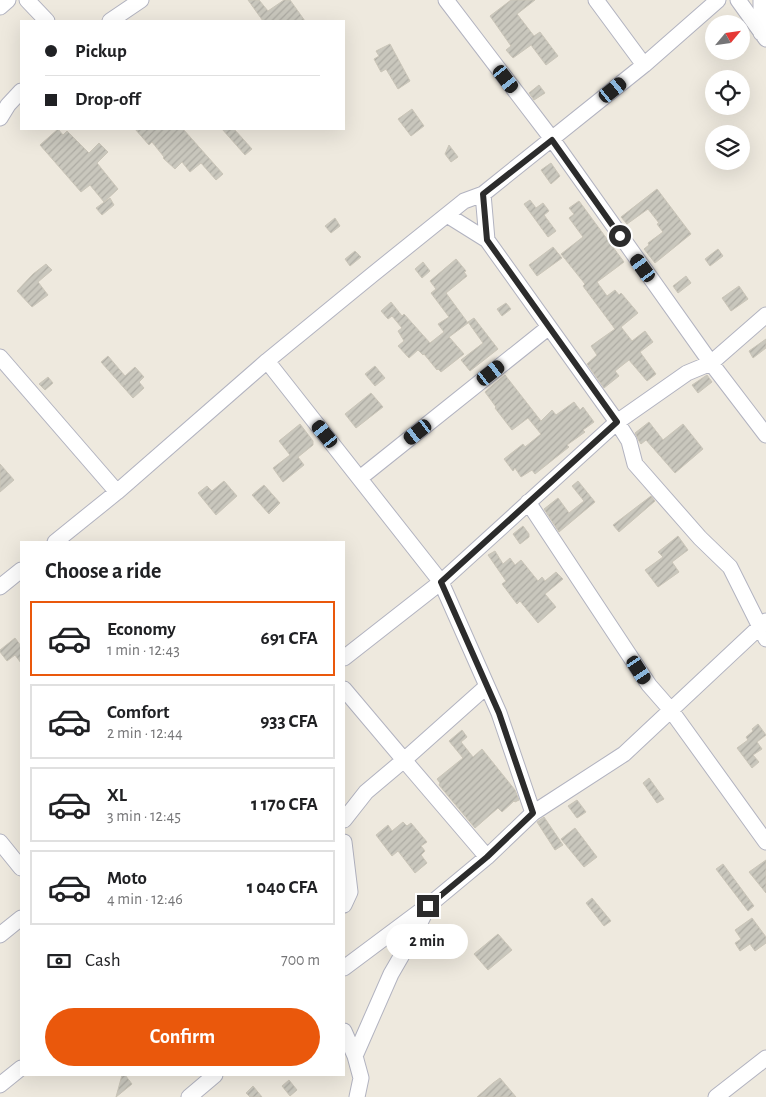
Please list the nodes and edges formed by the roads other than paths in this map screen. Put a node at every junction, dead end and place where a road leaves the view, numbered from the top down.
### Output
1 (8, 0) edge
2 (27, 0) edge
3 (141, 0) edge
4 (446, 0) edge
5 (596, 0) edge
6 (718, 0) edge
7 (738, 0) edge
8 (760, 0) edge
9 (0, 7) edge
10 (46, 20) edge
11 (111, 20) edge
12 (764, 36) edge
13 (644, 65) junction
14 (20, 92) edge
15 (4, 105) edge
16 (0, 118) edge
17 (552, 140) junction
18 (483, 194) junction
19 (447, 215) junction
20 (487, 240) junction
21 (766, 315) edge
22 (549, 327) junction
23 (0, 357) edge
24 (266, 361) junction
25 (711, 364) junction
26 (617, 422) junction
27 (766, 435) edge
28 (360, 478) junction
29 (117, 492) junction
30 (528, 502) junction
31 (56, 541) edge
32 (441, 582) junction
33 (764, 628) edge
34 (345, 657) edge
35 (487, 686) junction
36 (345, 690) edge
37 (670, 709) junction
38 (404, 760) junction
39 (533, 813) junction
40 (345, 819) edge
41 (0, 842) edge
42 (766, 842) edge
43 (345, 850) edge
44 (487, 857) junction
45 (20, 867) edge
46 (345, 903) edge
47 (428, 906) junction
48 (20, 919) edge
49 (0, 935) edge
50 (345, 967) edge
51 (345, 1033) edge
52 (355, 1056) junction
53 (766, 1058) edge
54 (20, 1069) edge
55 (214, 1076) edge
56 (0, 1085) edge
57 (189, 1097) edge
58 (357, 1097) edge
59 (716, 1097) edge

1 - 9 street
2 - 10 street
3 - 11 street
4 - 17 street
5 - 13 street
6 - 13 street
7 - 12 street
8 - 12 street
13 - 17 street
14 - 15 street
15 - 16 street
17 - 18 street
17 - 25 street
18 - 19 street
18 - 20 street
19 - 20 street
19 - 24 street
20 - 22 street
21 - 25 street
22 - 26 street
22 - 28 street
23 - 29 street
24 - 28 street
24 - 29 street
25 - 26 street
25 - 27 street
26 - 30 street
26 - 33 street
28 - 32 street
29 - 31 street
30 - 32 street
30 - 37 street
32 - 34 street
32 - 35 street
33 - 37 street
35 - 38 street
35 - 39 street
36 - 38 street
37 - 39 street
37 - 42 street
38 - 40 street
38 - 44 street
39 - 44 street
41 - 45 street
43 - 46 street
44 - 47 street
47 - 50 street
47 - 52 street
48 - 49 street
51 - 52 street
52 - 58 street
53 - 59 street
54 - 56 street
55 - 57 street

